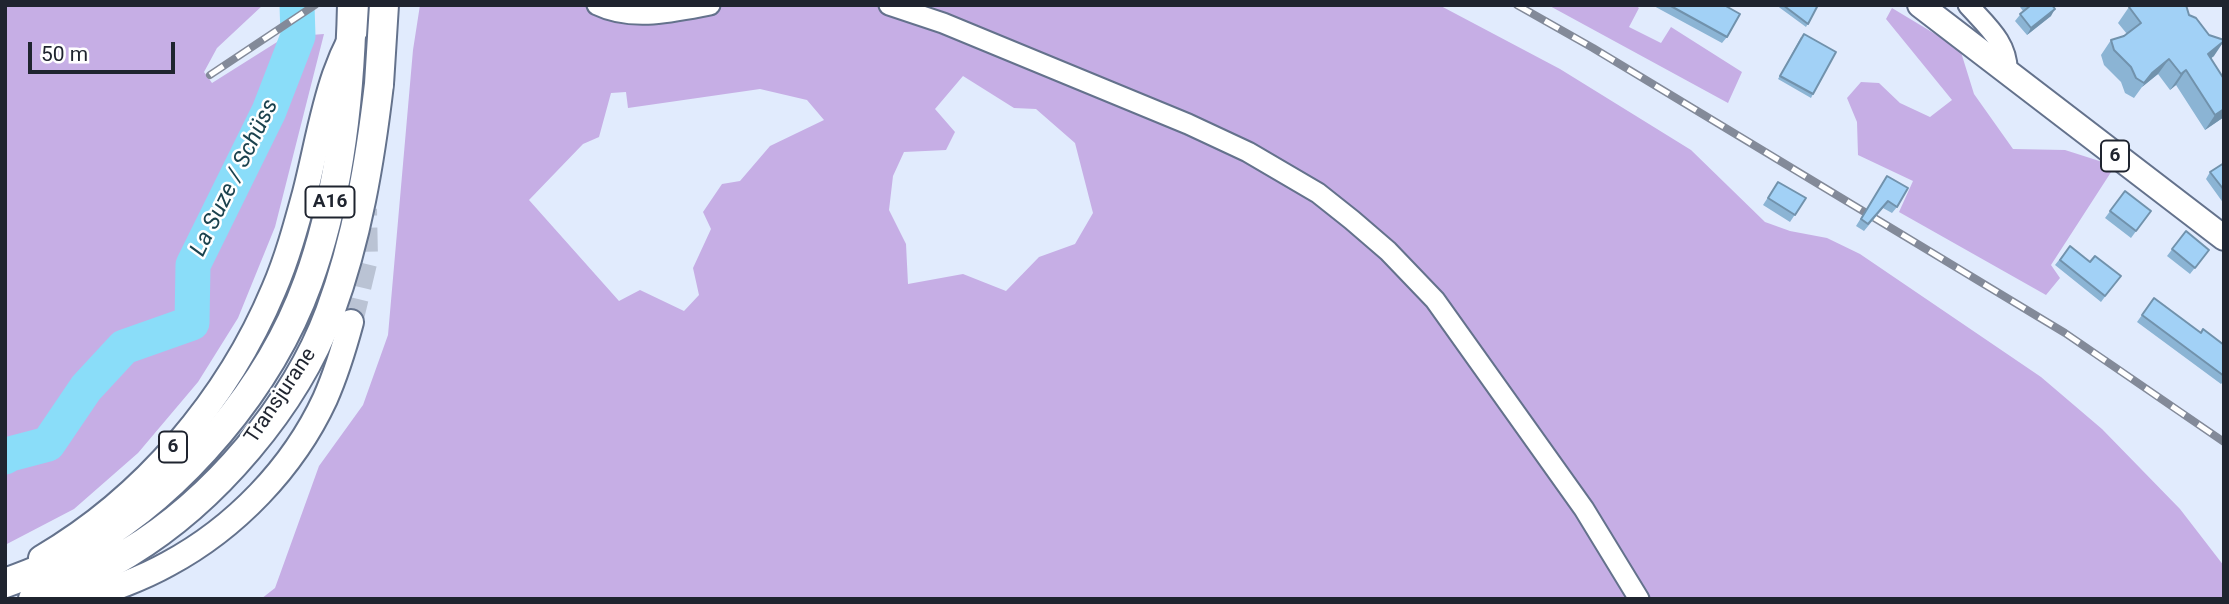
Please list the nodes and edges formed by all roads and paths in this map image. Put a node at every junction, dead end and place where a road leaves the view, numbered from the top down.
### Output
1 (352, 5) edge
2 (372, 5) edge
3 (384, 5) edge
4 (597, 5) edge
5 (710, 5) edge
6 (890, 5) edge
7 (1920, 5) edge
8 (1968, 5) edge
9 (2007, 73) junction
10 (2224, 238) edge
11 (351, 322) tunnel mouth
12 (5, 581) edge
13 (87, 586) edge
14 (33, 599) edge
15 (1639, 599) edge

1 - 12 highway, Transjurane / A16
2 - 12 main road, 6
3 - 13 highway, Transjurane / A16, bridge
4 - 5 street
6 - 15 street
7 - 9 main road, 6
8 - 9 street
9 - 10 main road, 6
11 - 13 main road
13 - 14 highway, Transjurane / A16

